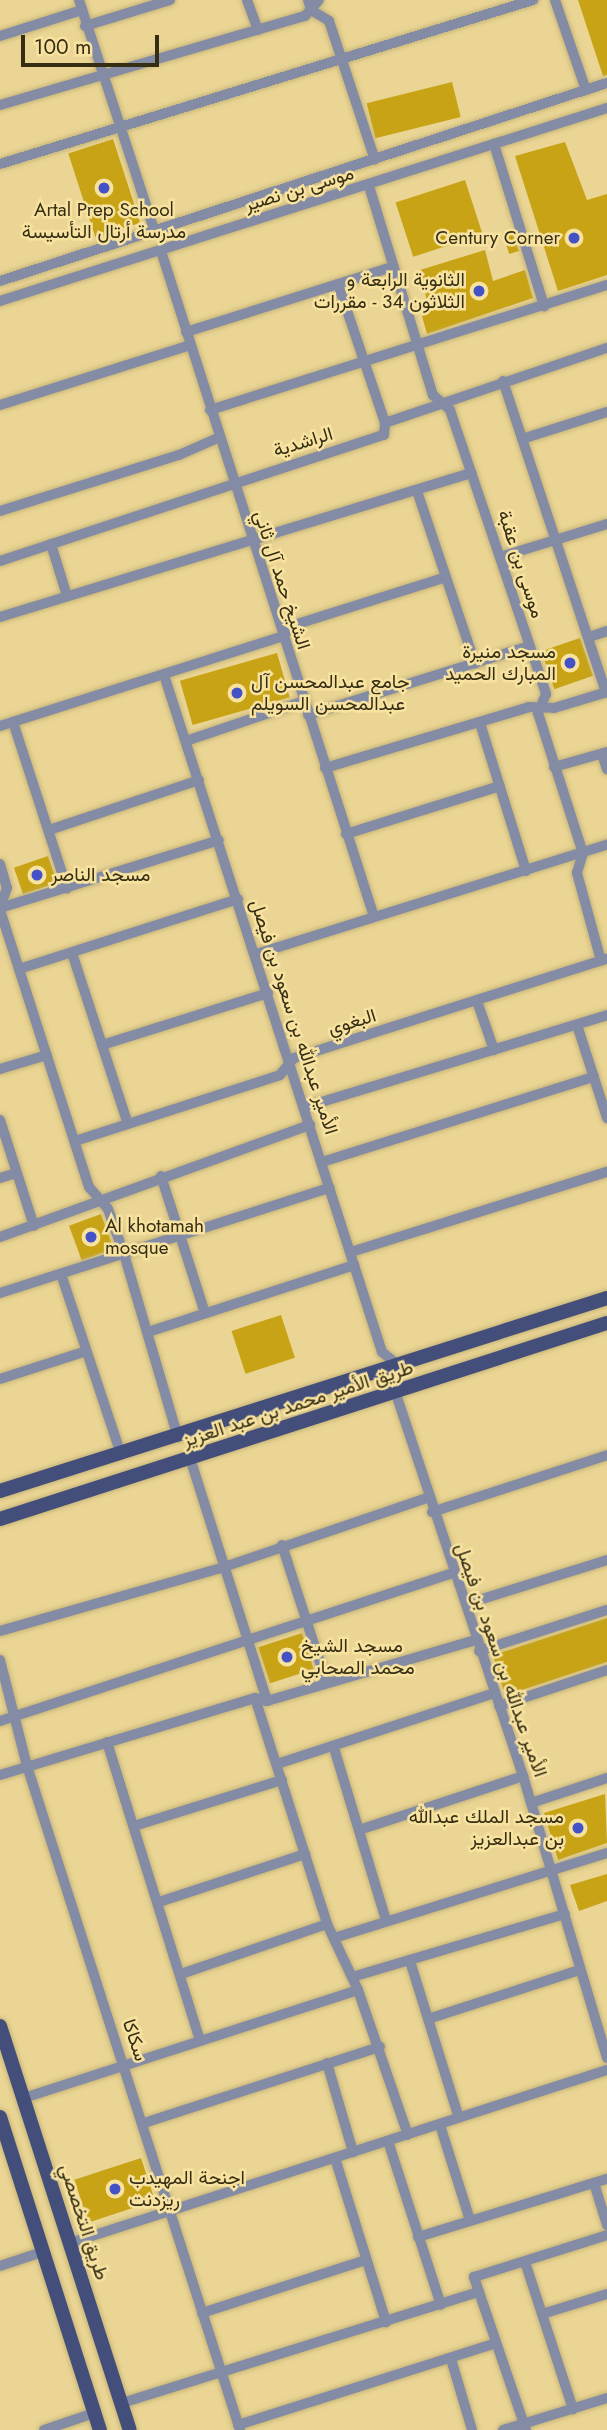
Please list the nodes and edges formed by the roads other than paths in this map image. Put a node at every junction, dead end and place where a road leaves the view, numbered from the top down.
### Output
1 (170, 0) edge
2 (247, 0) edge
3 (318, 0) edge
4 (533, 0) edge
5 (555, 0) edge
6 (81, 5) edge
7 (310, 5) edge
8 (85, 26) junction
9 (258, 30) junction
10 (0, 36) edge
11 (340, 59) junction
12 (105, 78) junction
13 (607, 83) edge
14 (586, 90) junction
15 (0, 105) edge
16 (607, 108) edge
17 (118, 127) junction
18 (494, 144) junction
19 (375, 160) junction
20 (0, 163) edge
21 (369, 186) junction
22 (224, 209) junction
23 (229, 228) junction
24 (154, 230) junction
25 (162, 251) junction
26 (68, 259) junction
27 (392, 267) junction
28 (75, 278) junction
29 (0, 281) edge
30 (338, 284) junction
31 (607, 285) edge
32 (0, 302) edge
33 (544, 306) junction
34 (186, 332) junction
35 (190, 345) junction
36 (416, 346) junction
37 (607, 348) edge
38 (365, 363) junction
39 (503, 381) junction
40 (441, 402) junction
41 (0, 405) edge
42 (210, 410) junction
43 (607, 412) edge
44 (385, 424) junction
45 (218, 438) junction
46 (522, 439) junction
47 (471, 473) junction
48 (233, 485) junction
49 (417, 491) junction
50 (0, 511) edge
51 (607, 524) edge
52 (251, 541) junction
53 (554, 541) junction
54 (51, 544) junction
55 (500, 557) junction
56 (0, 561) edge
57 (446, 577) junction
58 (67, 596) junction
59 (0, 617) edge
60 (607, 631) edge
61 (281, 636) junction
62 (589, 637) junction
63 (529, 646) junction
64 (475, 663) junction
65 (164, 675) junction
66 (607, 692) edge
67 (304, 701) junction
68 (541, 708) junction
69 (308, 715) junction
70 (13, 722) junction
71 (480, 723) junction
72 (0, 726) edge
73 (186, 741) junction
74 (605, 753) edge
75 (554, 767) junction
76 (326, 768) junction
77 (607, 769) edge
78 (199, 780) junction
79 (500, 786) junction
80 (49, 830) junction
81 (346, 834) junction
82 (219, 840) junction
83 (607, 845) edge
84 (583, 853) junction
85 (0, 864) edge
86 (526, 871) junction
87 (67, 888) junction
88 (238, 899) junction
89 (0, 908) edge
90 (374, 917) junction
91 (72, 953) junction
92 (256, 954) junction
93 (604, 960) edge
94 (19, 969) junction
95 (268, 993) junction
96 (477, 1001) junction
97 (607, 1015) edge
98 (577, 1025) junction
99 (102, 1045) junction
100 (494, 1050) junction
101 (47, 1055) junction
102 (290, 1063) junction
103 (0, 1069) edge
104 (594, 1077) junction
105 (305, 1107) junction
106 (607, 1118) edge
107 (0, 1120) edge
108 (128, 1124) junction
109 (310, 1125) junction
110 (75, 1141) junction
111 (321, 1161) junction
112 (607, 1172) edge
113 (16, 1173) junction
114 (161, 1176) junction
115 (0, 1178) edge
116 (330, 1188) junction
117 (100, 1199) junction
118 (34, 1226) junction
119 (180, 1236) junction
120 (0, 1237) edge
121 (351, 1252) junction
122 (124, 1254) junction
123 (354, 1265) junction
124 (61, 1274) junction
125 (0, 1293) edge
126 (607, 1298) edge
127 (205, 1313) junction
128 (607, 1323) edge
129 (148, 1332) junction
130 (86, 1351) junction
131 (397, 1364) junction
132 (0, 1379) edge
133 (396, 1394) junction
134 (178, 1437) junction
135 (121, 1454) junction
136 (607, 1455) edge
137 (190, 1458) junction
138 (0, 1490) edge
139 (427, 1499) junction
140 (432, 1512) junction
141 (0, 1519) edge
142 (282, 1545) junction
143 (607, 1560) edge
144 (224, 1567) junction
145 (451, 1574) junction
146 (466, 1604) junction
147 (607, 1610) edge
148 (308, 1621) junction
149 (0, 1631) edge
150 (248, 1644) junction
151 (477, 1645) junction
152 (0, 1660) edge
153 (607, 1670) edge
154 (326, 1681) junction
155 (494, 1693) junction
156 (254, 1698) junction
157 (267, 1701) junction
158 (499, 1706) junction
159 (16, 1717) junction
160 (0, 1721) edge
161 (107, 1742) junction
162 (334, 1748) junction
163 (277, 1764) junction
164 (27, 1766) junction
165 (0, 1775) edge
166 (523, 1776) junction
167 (607, 1778) edge
168 (282, 1780) junction
169 (531, 1803) junction
170 (134, 1826) junction
171 (359, 1830) junction
172 (607, 1853) edge
173 (305, 1854) junction
174 (553, 1872) junction
175 (159, 1902) junction
176 (565, 1914) junction
177 (386, 1920) junction
178 (327, 1924) junction
179 (334, 1938) junction
180 (410, 1961) junction
181 (580, 1970) junction
182 (181, 1974) junction
183 (352, 1977) junction
184 (360, 1994) junction
185 (428, 2018) junction
186 (0, 2026) edge
187 (200, 2040) junction
188 (380, 2047) junction
189 (607, 2058) edge
190 (327, 2063) junction
191 (125, 2065) junction
192 (607, 2070) edge
193 (24, 2098) junction
194 (0, 2116) edge
195 (459, 2118) junction
196 (144, 2123) junction
197 (440, 2125) junction
198 (408, 2135) junction
199 (388, 2141) junction
200 (353, 2152) junction
201 (335, 2158) junction
202 (607, 2179) edge
203 (594, 2183) junction
204 (169, 2212) junction
205 (470, 2220) junction
206 (607, 2225) edge
207 (607, 2235) edge
208 (418, 2237) junction
209 (70, 2242) junction
210 (43, 2252) junction
211 (366, 2260) junction
212 (525, 2262) junction
213 (0, 2266) edge
214 (479, 2292) junction
215 (607, 2294) edge
216 (440, 2305) junction
217 (202, 2313) junction
218 (542, 2314) junction
219 (386, 2322) junction
220 (496, 2343) junction
221 (451, 2359) junction
222 (221, 2375) junction
223 (607, 2398) edge
224 (122, 2403) junction
225 (573, 2409) junction
226 (94, 2413) junction
227 (524, 2427) edge
228 (239, 2428) edge
229 (44, 2430) edge
230 (100, 2430) edge
231 (130, 2430) edge
232 (472, 2430) edge
233 (503, 2430) edge

1 - 8 street
2 - 9 street
3 - 7 street
4 - 11 street
5 - 14 street
6 - 8 street
6 - 10 street
7 - 9 street
7 - 11 street
8 - 12 street
9 - 12 street
11 - 17 street
11 - 19 street
12 - 15 street
12 - 17 street
13 - 14 street
14 - 19 street
16 - 18 street, موسى بن نصير
17 - 20 street
17 - 24 street
18 - 21 street, موسى بن نصير
18 - 33 street
19 - 22 street
21 - 23 street, موسى بن نصير
21 - 27 street, موسى بن عقبة
22 - 23 street
22 - 24 street
23 - 25 street, موسى بن نصير
24 - 26 street
25 - 28 street, موسى بن نصير
25 - 34 street, الشيخ حمد آل ثاني
26 - 28 street
26 - 29 street
27 - 30 street
27 - 36 street, موسى بن عقبة
28 - 32 street, موسى بن نصير
30 - 34 street
30 - 38 street
31 - 33 street
33 - 36 street
34 - 35 street, الشيخ حمد آل ثاني
35 - 41 street
35 - 42 street, الشيخ حمد آل ثاني
36 - 38 street
36 - 40 street, موسى بن عقبة
37 - 39 street, الراشدية
38 - 42 street
38 - 44 street
39 - 40 street, الراشدية
39 - 46 street
40 - 44 street, الراشدية
40 - 47 street, موسى بن عقبة
42 - 45 street, الشيخ حمد آل ثاني
43 - 46 street
44 - 48 street, الراشدية
45 - 48 street, الشيخ حمد آل ثاني
45 - 50 street
46 - 53 street
47 - 49 street
47 - 55 street, موسى بن عقبة
48 - 52 street, الشيخ حمد آل ثاني
48 - 54 street, الراشدية
49 - 52 street
49 - 57 street
51 - 53 street
52 - 58 street
52 - 61 street, الشيخ حمد آل ثاني
53 - 55 street
53 - 62 street
54 - 56 street, الراشدية
54 - 58 street
55 - 63 street, موسى بن عقبة
57 - 61 street
57 - 64 street
58 - 59 street
60 - 62 street
61 - 65 street
61 - 67 street, الشيخ حمد آل ثاني
62 - 66 street
63 - 64 street
63 - 68 street, موسى بن عقبة
64 - 69 street
65 - 70 street
65 - 73 street, الأمير عبدالله بن سعود بن فيصل
66 - 68 street
67 - 69 street, الشيخ حمد آل ثاني
67 - 73 street
68 - 71 street
68 - 75 street, موسى بن عقبة
69 - 76 street, الشيخ حمد آل ثاني
70 - 72 street
70 - 80 street
71 - 76 street
71 - 79 street
73 - 78 street, الأمير عبدالله بن سعود بن فيصل
74 - 75 street
74 - 77 street
75 - 84 street, موسى بن عقبة
76 - 81 street, الشيخ حمد آل ثاني
78 - 80 street
78 - 82 street, الأمير عبدالله بن سعود بن فيصل
79 - 81 street
79 - 86 street
80 - 87 street
81 - 90 street, الشيخ حمد آل ثاني
82 - 87 street
82 - 88 street, الأمير عبدالله بن سعود بن فيصل
83 - 84 street
84 - 86 street
84 - 93 street, موسى بن عقبة
85 - 89 street
86 - 90 street
87 - 89 street
88 - 91 street
88 - 92 street, الأمير عبدالله بن سعود بن فيصل
89 - 94 street
90 - 92 street
91 - 94 street
91 - 99 street
92 - 95 street, الأمير عبدالله بن سعود بن فيصل
93 - 96 street, البغوي
94 - 101 street
95 - 99 street
95 - 102 street, الأمير عبدالله بن سعود بن فيصل
96 - 100 street
96 - 102 street, البغوي
97 - 98 street
98 - 100 street
98 - 104 street
99 - 108 street
100 - 105 street
101 - 103 street
101 - 110 street
102 - 105 street, الأمير عبدالله بن سعود بن فيصل
102 - 108 street, البغوي
104 - 106 street
104 - 111 street
105 - 109 street, الأمير عبدالله بن سعود بن فيصل
107 - 113 street
108 - 110 street, البغوي
109 - 111 street, الأمير عبدالله بن سعود بن فيصل
109 - 114 street
110 - 117 street
111 - 116 street, الأمير عبدالله بن سعود بن فيصل
112 - 121 street
113 - 115 street
113 - 118 street
114 - 117 street
114 - 119 street
116 - 119 street
116 - 121 street, الأمير عبدالله بن سعود بن فيصل
117 - 118 street
117 - 122 street
118 - 120 street
119 - 122 street
119 - 127 street
121 - 123 street, الأمير عبدالله بن سعود بن فيصل
122 - 124 street
122 - 129 street
123 - 127 street
123 - 131 street, الأمير عبدالله بن سعود بن فيصل
124 - 125 street
124 - 130 street
126 - 131 main road, طريق الأمير محمد بن عبد العزيز
127 - 129 street
128 - 133 main road, طريق الأمير محمد بن عبد العزيز
129 - 134 street
130 - 132 street
130 - 135 street
131 - 134 main road, طريق الأمير محمد بن عبد العزيز
133 - 137 main road, طريق الأمير محمد بن عبد العزيز
133 - 139 street, الأمير عبدالله بن سعود بن فيصل
134 - 135 main road, طريق الأمير محمد بن عبد العزيز
135 - 138 main road, طريق الأمير محمد بن عبد العزيز
136 - 140 street
137 - 141 main road, طريق الأمير محمد بن عبد العزيز
137 - 144 street
139 - 140 street, الأمير عبدالله بن سعود بن فيصل
139 - 142 street
140 - 145 street, الأمير عبدالله بن سعود بن فيصل
142 - 144 street
142 - 148 street
143 - 146 street
144 - 149 street
144 - 150 street
145 - 146 street, الأمير عبدالله بن سعود بن فيصل
145 - 148 street
146 - 151 street, الأمير عبدالله بن سعود بن فيصل
147 - 151 street
148 - 150 street
148 - 154 street
150 - 157 street
150 - 159 street
151 - 154 street
151 - 155 street, الأمير عبدالله بن سعود بن فيصل
152 - 159 street, سكاكا
153 - 158 street
154 - 157 street
155 - 158 street, الأمير عبدالله بن سعود بن فيصل
155 - 162 street
156 - 157 street
156 - 161 street
156 - 163 street
158 - 166 street, الأمير عبدالله بن سعود بن فيصل
159 - 160 street
159 - 164 street, سكاكا
161 - 164 street
161 - 170 street
162 - 163 street
162 - 171 street
163 - 168 street
164 - 165 street
164 - 191 street, سكاكا
166 - 169 street, الأمير عبدالله بن سعود بن فيصل
166 - 171 street
167 - 169 street
168 - 170 street
168 - 173 street
169 - 174 street, الأمير عبدالله بن سعود بن فيصل
170 - 175 street
171 - 177 street
172 - 174 street
173 - 175 street
173 - 178 street
174 - 176 street, الأمير عبدالله بن سعود بن فيصل
174 - 177 street
175 - 182 street
176 - 180 street
176 - 181 street, الأمير عبدالله بن سعود بن فيصل
177 - 179 street
178 - 179 street
178 - 182 street
179 - 183 street
180 - 183 street
180 - 185 street
181 - 185 street
181 - 189 street, الأمير عبدالله بن سعود بن فيصل
182 - 187 street
183 - 184 street
184 - 187 street
184 - 188 street
185 - 195 street
186 - 193 main road, طريق التخصصي
187 - 191 street
188 - 190 street
188 - 198 street
190 - 196 street
190 - 200 street
191 - 193 street
191 - 196 street, سكاكا
192 - 195 street
193 - 209 main road, طريق التخصصي
194 - 210 main road
195 - 197 street
196 - 204 street, سكاكا
197 - 198 street
197 - 205 street
198 - 199 street
199 - 200 street
199 - 208 street
200 - 201 street
201 - 204 street
201 - 211 street
202 - 203 street
203 - 205 street
203 - 206 street
204 - 209 street
204 - 217 street, سكاكا
205 - 208 street
207 - 212 street
208 - 216 street
209 - 224 main road, طريق التخصصي
210 - 213 street
210 - 226 main road
211 - 217 street
211 - 219 street
212 - 214 street
212 - 218 street
214 - 216 street
214 - 220 street
215 - 218 street
216 - 219 street
217 - 222 street, سكاكا
218 - 225 street
219 - 222 street
220 - 221 street
220 - 227 street
221 - 228 street
221 - 232 street
222 - 224 street
222 - 228 street, سكاكا
223 - 225 street
224 - 231 main road, طريق التخصصي
225 - 227 street
226 - 229 street
226 - 230 main road
227 - 233 street

